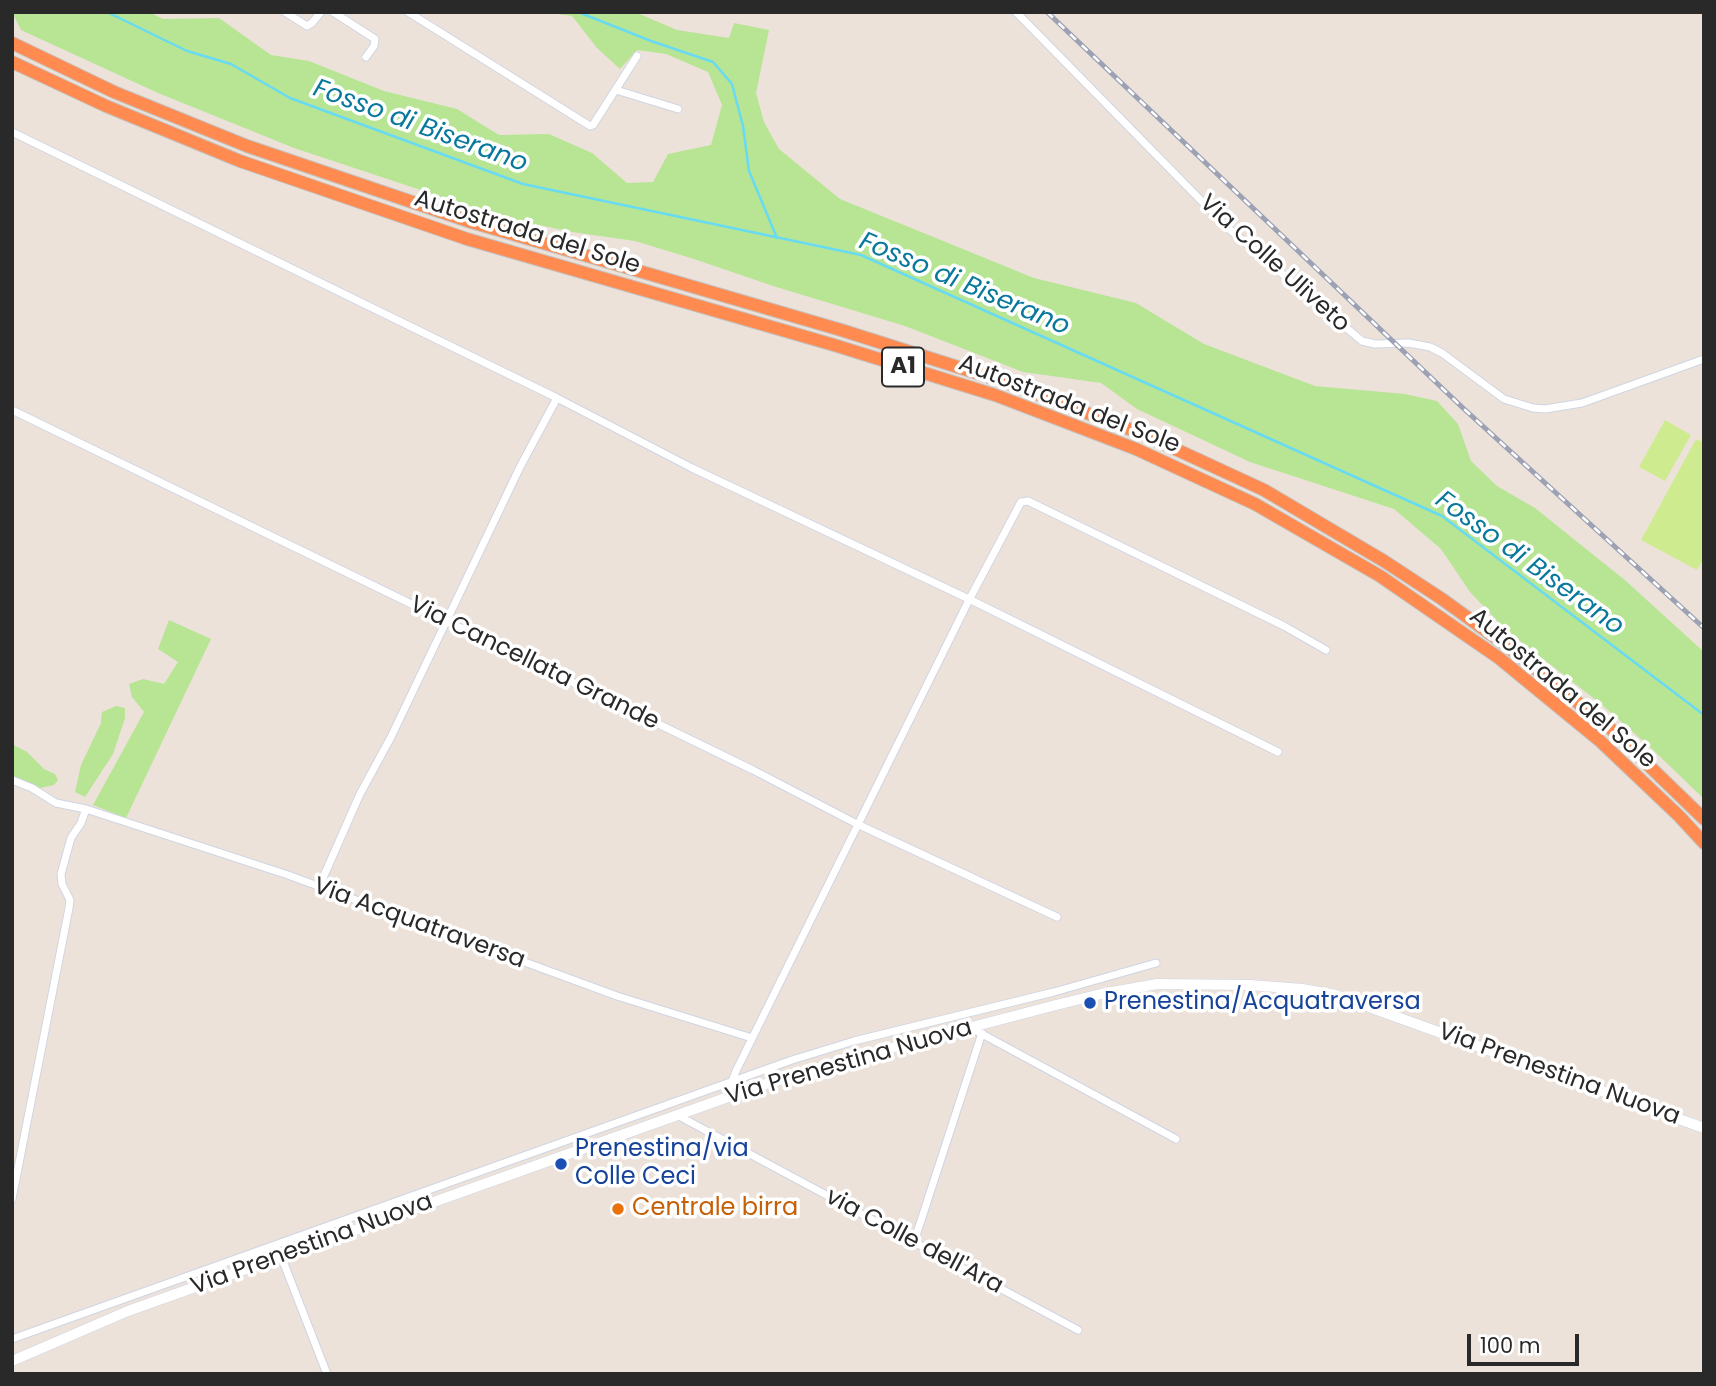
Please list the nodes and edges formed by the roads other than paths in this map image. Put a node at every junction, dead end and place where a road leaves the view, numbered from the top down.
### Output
1 (285, 12) edge
2 (321, 12) edge
3 (333, 12) edge
4 (408, 12) edge
5 (1016, 12) edge
6 (12, 43) edge
7 (637, 56) dead end
8 (366, 57) dead end
9 (12, 62) edge
10 (616, 89) junction
11 (678, 109) dead end
12 (12, 132) edge
13 (1704, 359) edge
14 (557, 398) junction
15 (12, 410) edge
16 (969, 600) junction
17 (447, 621) junction
18 (1326, 650) dead end
19 (1279, 752) dead end
20 (12, 780) edge
21 (86, 810) junction
22 (1704, 819) edge
23 (857, 824) junction
24 (1704, 843) edge
25 (319, 887) junction
26 (1057, 917) dead end
27 (1156, 963) dead end
28 (971, 1027) junction
29 (982, 1033) junction
30 (752, 1038) junction
31 (732, 1081) junction
32 (737, 1094) junction
33 (677, 1115) junction
34 (1704, 1128) edge
35 (1176, 1139) dead end
36 (12, 1199) edge
37 (914, 1242) junction
38 (281, 1256) junction
39 (1078, 1330) dead end
40 (12, 1339) edge
41 (12, 1361) edge
42 (327, 1374) edge

1 - 2 street
3 - 8 street
4 - 10 street
5 - 13 street, Via Colle Uliveto
6 - 22 highway, Autostrada del Sole / A1
7 - 10 street
9 - 24 highway, Autostrada del Sole / A1
10 - 11 street
12 - 14 street
14 - 16 street
14 - 17 street
15 - 17 street, Via Cancellata Grande
16 - 18 street
16 - 19 street
16 - 23 street
17 - 23 street, Via Cancellata Grande
17 - 25 street
20 - 21 street, Via Acquatraversa
21 - 25 street, Via Acquatraversa
21 - 36 street
23 - 26 street, Via Cancellata Grande
23 - 30 street
25 - 30 street, Via Acquatraversa
27 - 31 street
28 - 29 street
28 - 32 main road, Via Prenestina Nuova
28 - 34 main road, Via Prenestina Nuova
29 - 35 street
29 - 37 street
30 - 31 street
31 - 32 street
31 - 40 street
32 - 33 main road, Via Prenestina Nuova
33 - 37 street, via Colle dell'Ara
33 - 38 main road, Via Prenestina Nuova
37 - 39 street, via Colle dell'Ara
38 - 41 main road, Via Prenestina Nuova
38 - 42 street

